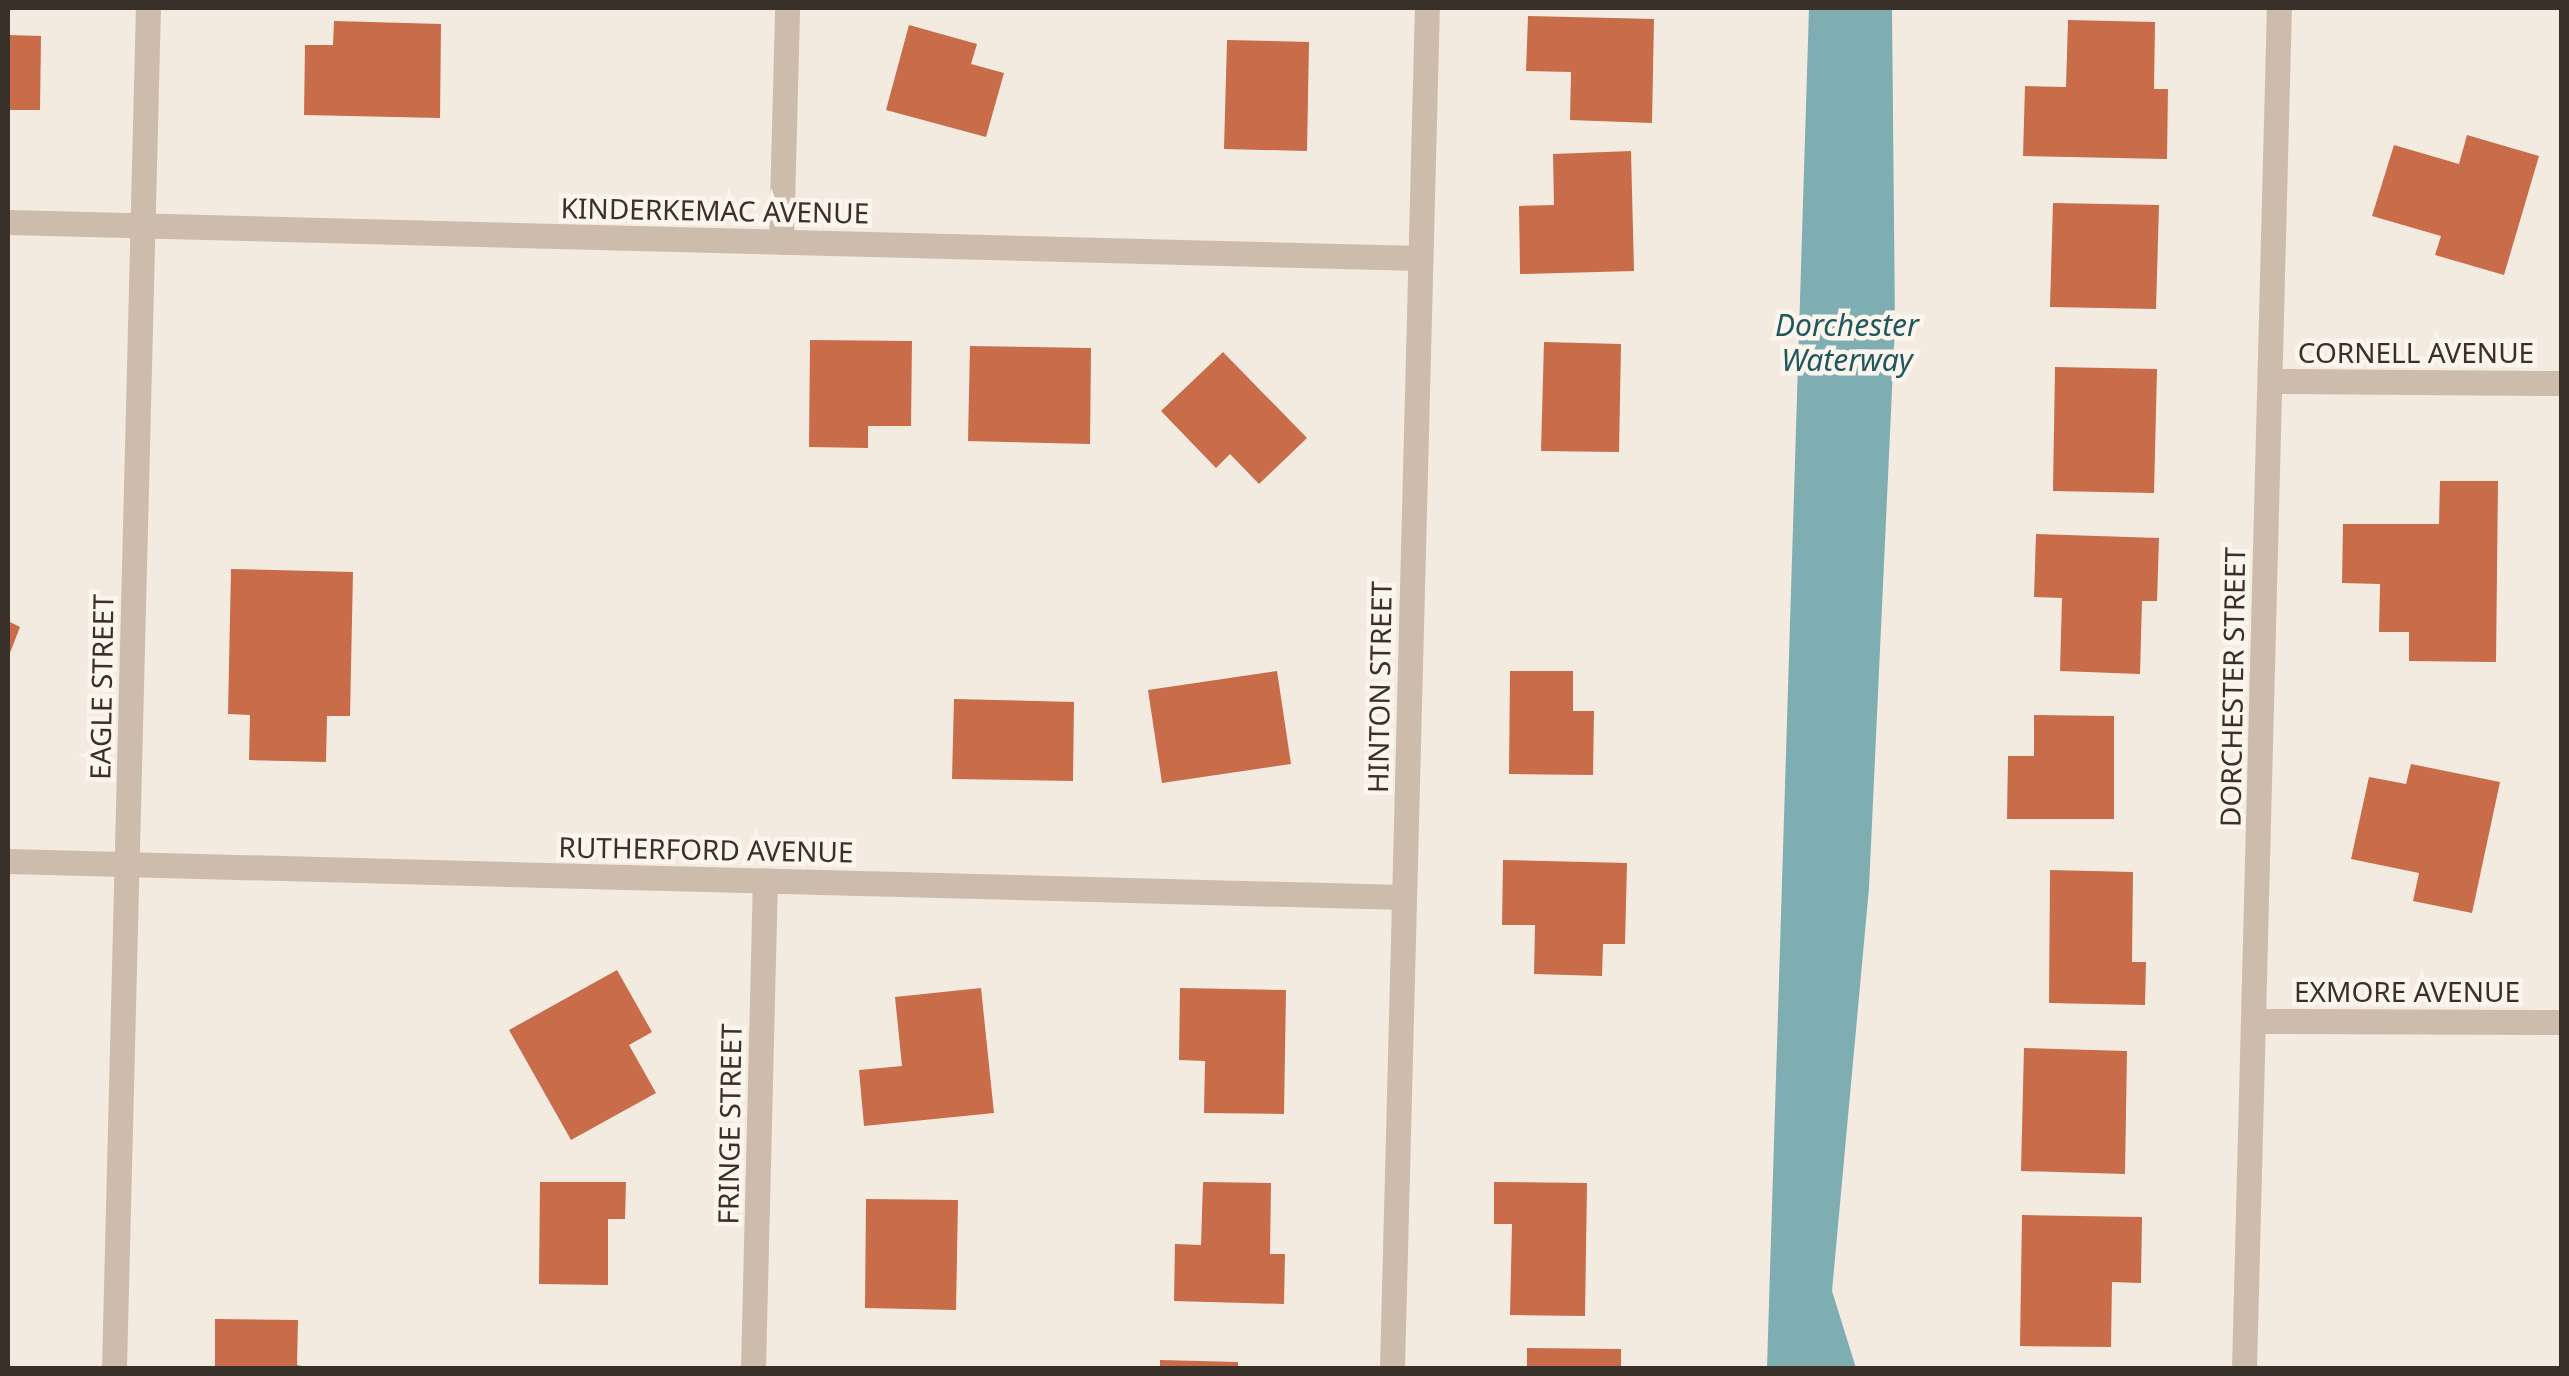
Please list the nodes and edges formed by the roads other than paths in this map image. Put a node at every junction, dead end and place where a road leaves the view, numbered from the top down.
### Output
1 (148, 8) edge
2 (787, 8) edge
3 (1426, 8) edge
4 (2279, 8) edge
5 (8, 222) edge
6 (142, 226) junction
7 (781, 242) junction
8 (1420, 258) junction
9 (2270, 381) junction
10 (2562, 382) edge
11 (8, 861) edge
12 (126, 864) junction
13 (765, 880) junction
14 (1404, 897) junction
15 (2253, 1020) junction
16 (2562, 1022) edge
17 (114, 1368) edge
18 (752, 1368) edge
19 (1392, 1368) edge
20 (2244, 1368) edge

1 - 6 street, EAGLE STREET
2 - 7 street
3 - 8 street, HINTON STREET
4 - 9 street, DORCHESTER STREET
5 - 6 street, KINDERKEMAC AVENUE
6 - 7 street, KINDERKEMAC AVENUE
6 - 12 street, EAGLE STREET
7 - 8 street, KINDERKEMAC AVENUE
8 - 14 street, HINTON STREET
9 - 10 street, CORNELL AVENUE
9 - 15 street, DORCHESTER STREET
11 - 12 street, RUTHERFORD AVENUE
12 - 13 street, RUTHERFORD AVENUE
12 - 17 street, EAGLE STREET
13 - 14 street, RUTHERFORD AVENUE
13 - 18 street, FRINGE STREET
14 - 19 street, HINTON STREET
15 - 16 street, EXMORE AVENUE
15 - 20 street, DORCHESTER STREET

